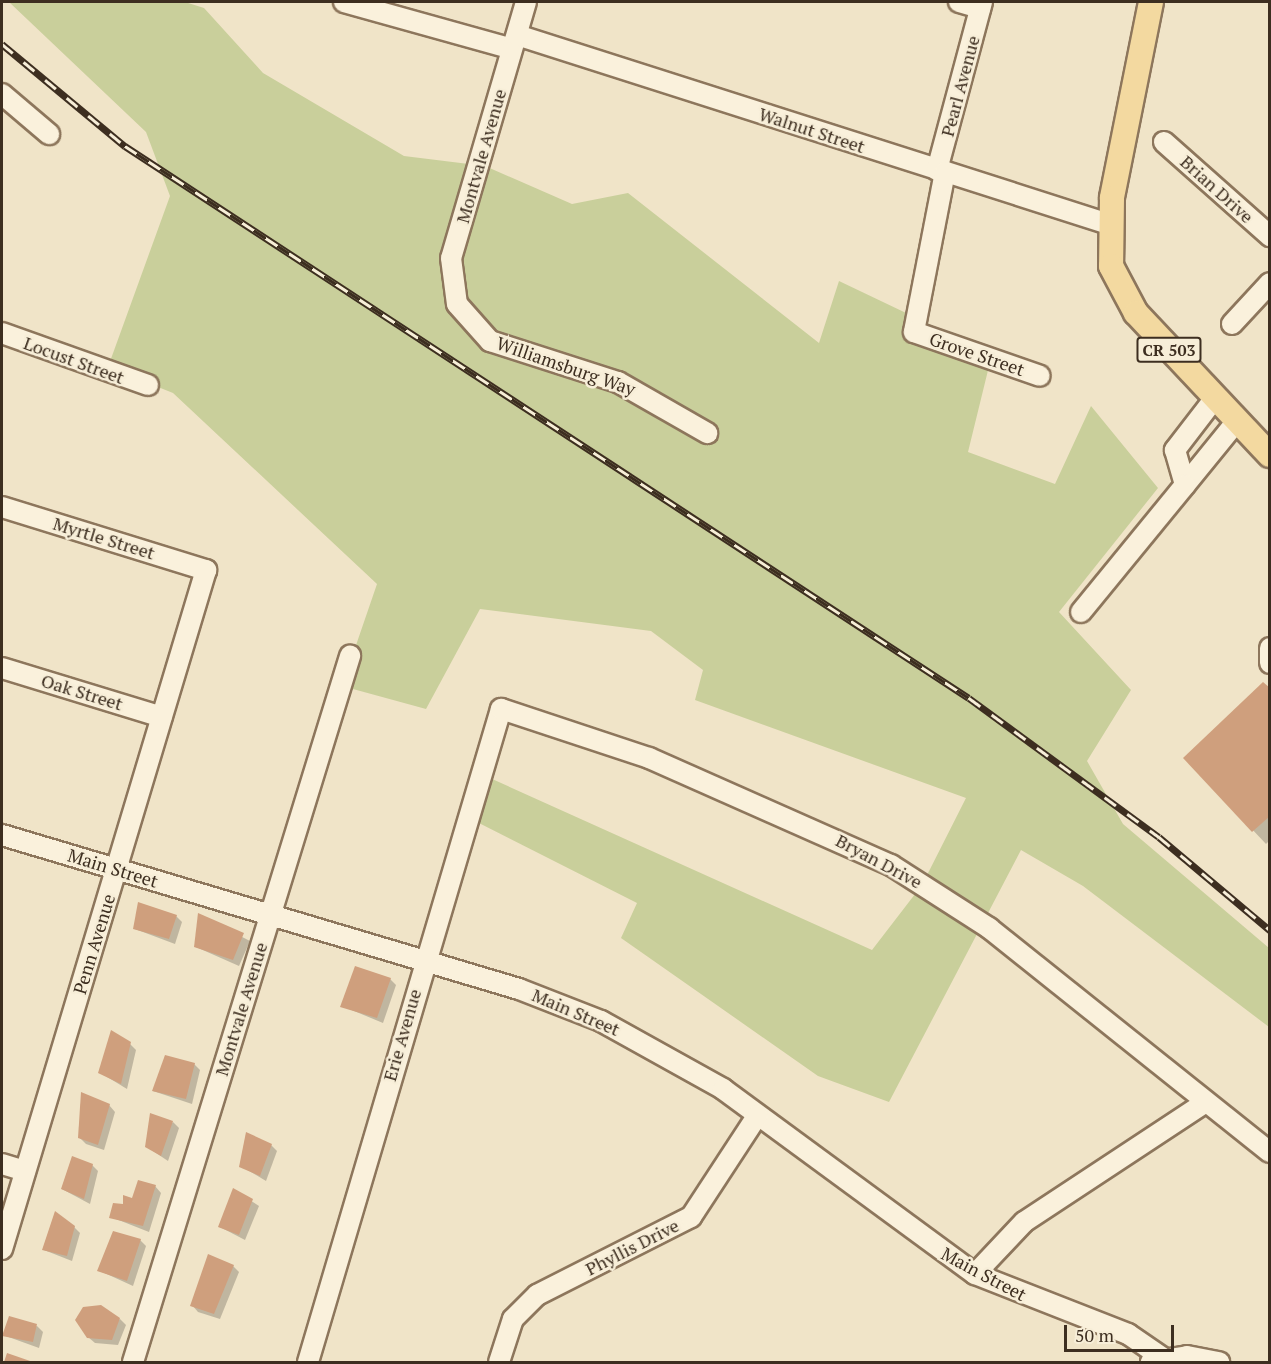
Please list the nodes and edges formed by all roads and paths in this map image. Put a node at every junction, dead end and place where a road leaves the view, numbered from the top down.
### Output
1 (344, 2) edge
2 (526, 2) edge
3 (959, 2) edge
4 (1151, 2) edge
5 (981, 5) edge
6 (514, 42) junction
7 (2, 94) edge
8 (49, 134) dead end
9 (1164, 142) dead end
10 (941, 171) junction
11 (1108, 224) junction
12 (1269, 236) edge
13 (1269, 282) edge
14 (461, 311) joint
15 (1232, 324) dead end
16 (915, 332) joint
17 (2, 333) edge
18 (1040, 376) dead end
19 (148, 385) dead end
20 (1215, 398) junction
21 (1237, 421) junction
22 (707, 433) dead end
23 (1269, 455) edge
24 (1185, 485) junction
25 (2, 507) edge
26 (206, 570) joint
27 (1080, 612) dead end
28 (1269, 648) edge
29 (350, 656) dead end
30 (1269, 663) edge
31 (2, 668) edge
32 (501, 709) joint
33 (162, 717) junction
34 (2, 835) edge
35 (116, 869) junction
36 (270, 915) junction
37 (424, 961) junction
38 (1206, 1102) junction
39 (757, 1116) junction
40 (1269, 1152) edge
41 (2, 1164) edge
42 (25, 1171) junction
43 (2, 1249) edge
44 (975, 1274) junction
45 (1157, 1360) edge
46 (133, 1362) edge
47 (308, 1362) edge
48 (500, 1362) edge
49 (1219, 1362) edge

1 - 6 street, Walnut Street
2 - 6 street, Montvale Avenue
3 - 5 street
4 - 11 main road, CR 503
5 - 10 street, Pearl Avenue
6 - 10 street, Walnut Street
6 - 14 street, Montvale Avenue
7 - 8 street
9 - 12 street, Brian Drive
10 - 11 street, Walnut Street
10 - 16 street, Pearl Avenue
11 - 20 main road, CR 503
13 - 15 street
14 - 22 street, Williamsburg Way
16 - 18 street, Grove Street
17 - 19 street, Locust Street
20 - 21 main road, CR 503
20 - 24 street
21 - 23 main road, CR 503
21 - 24 street
24 - 27 street
25 - 26 street, Myrtle Street
26 - 33 street, Penn Avenue
28 - 30 street
29 - 36 street, Montvale Avenue
31 - 33 street, Oak Street
32 - 37 street, Erie Avenue
32 - 38 street, Bryan Drive
33 - 35 street, Penn Avenue
34 - 35 street, Main Street
35 - 36 street, Main Street
35 - 42 street, Penn Avenue
36 - 37 street, Main Street
36 - 46 street, Montvale Avenue
37 - 39 street, Main Street
37 - 47 street, Erie Avenue
38 - 40 street, Bryan Drive
38 - 44 street
39 - 44 street, Main Street
39 - 48 street, Phyllis Drive
41 - 42 street
42 - 43 street, Penn Avenue
44 - 45 street, Main Street
45 - 49 street

